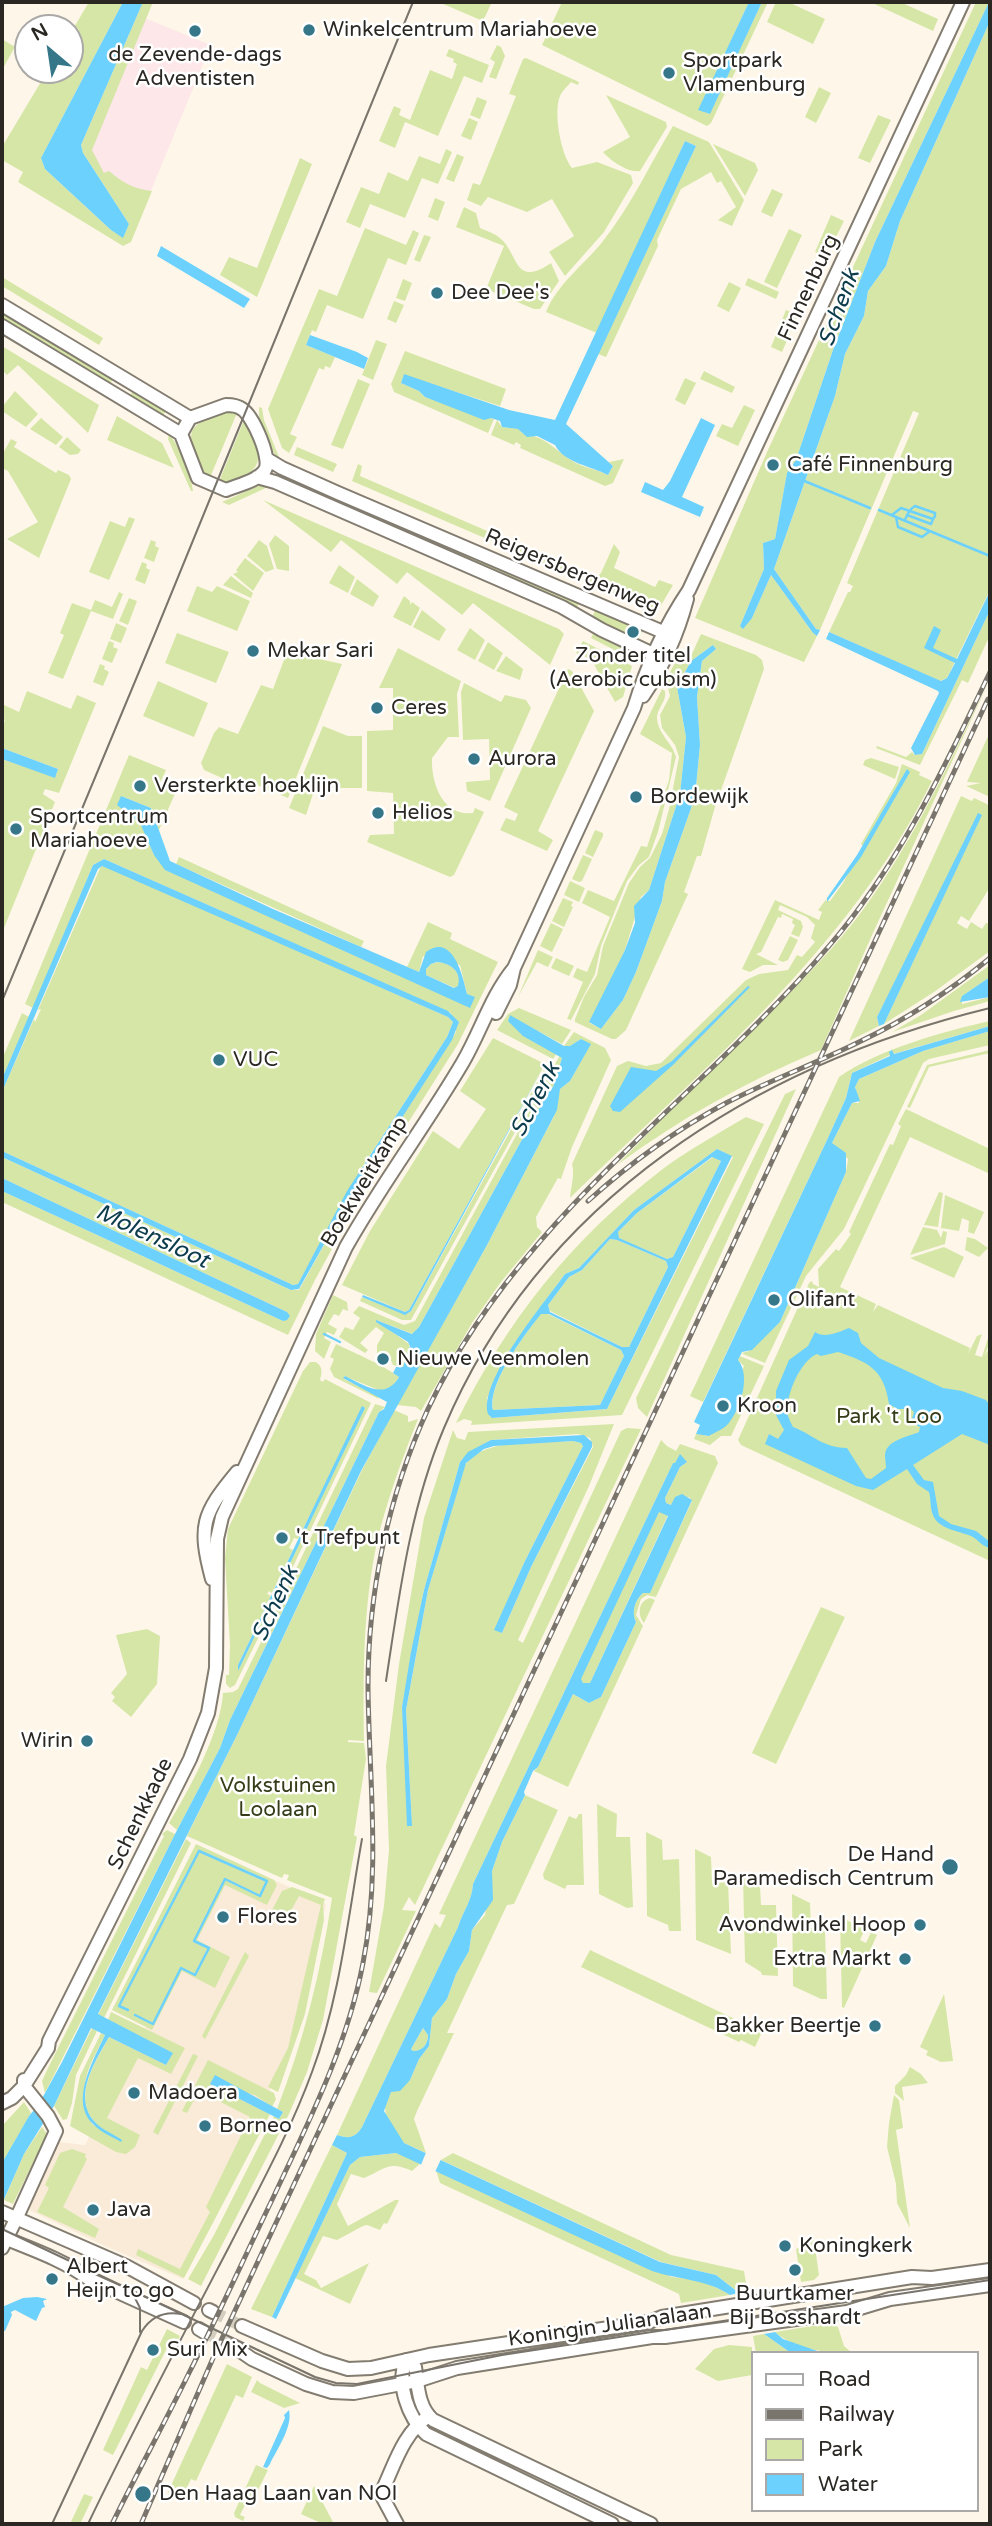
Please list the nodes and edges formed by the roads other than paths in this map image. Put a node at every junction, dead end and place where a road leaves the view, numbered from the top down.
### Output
1 (962, 2) edge
2 (2, 305) edge
3 (2, 326) edge
4 (190, 418) junction
5 (181, 434) junction
6 (267, 459) junction
7 (257, 477) junction
8 (689, 590) junction
9 (663, 632) junction
10 (670, 648) junction
11 (653, 654) junction
12 (634, 708) junction
13 (247, 1458) junction
14 (215, 1590) junction
15 (24, 2086) junction
16 (2, 2103) edge
17 (2, 2211) edge
18 (17, 2217) junction
19 (3, 2241) edge
20 (990, 2270) edge
21 (990, 2285) edge
22 (194, 2302) dead end
23 (184, 2322) dead end
24 (242, 2326) tunnel mouth
25 (233, 2346) tunnel mouth
26 (406, 2360) junction
27 (417, 2381) junction
28 (404, 2384) junction
29 (429, 2416) junction
30 (416, 2424) junction
31 (397, 2524) edge
32 (612, 2524) edge
33 (651, 2524) edge

1 - 8 street, Finnenburg
2 - 4 street
3 - 5 street
4 - 5 street
4 - 6 street
5 - 7 street
6 - 7 street
6 - 9 street, Reigersbergenweg
7 - 11 street, Reigersbergenweg
8 - 9 street, Finnenburg
8 - 10 street, Finnenburg
9 - 10 street, Reigersbergenweg
9 - 11 street, Boekweitkamp
10 - 11 street
10 - 12 street, Boekweitkamp
11 - 12 street, Boekweitkamp
12 - 13 street, Boekweitkamp
13 - 14 street, Schenkkade
13 - 14 street, Schenkkade
14 - 15 street, Schenkkade
15 - 16 street
15 - 18 street
17 - 18 street
18 - 19 street
18 - 22 street
19 - 23 street
20 - 26 street, Koningin Julianalaan
21 - 27 street, Koningin Julianalaan
24 - 26 street, Koningin Julianalaan
25 - 28 street, Koningin Julianalaan
26 - 27 street
26 - 28 street
27 - 28 street, Koningin Julianalaan
27 - 29 street
28 - 30 street
29 - 30 street
29 - 33 street
30 - 31 street
30 - 32 street

